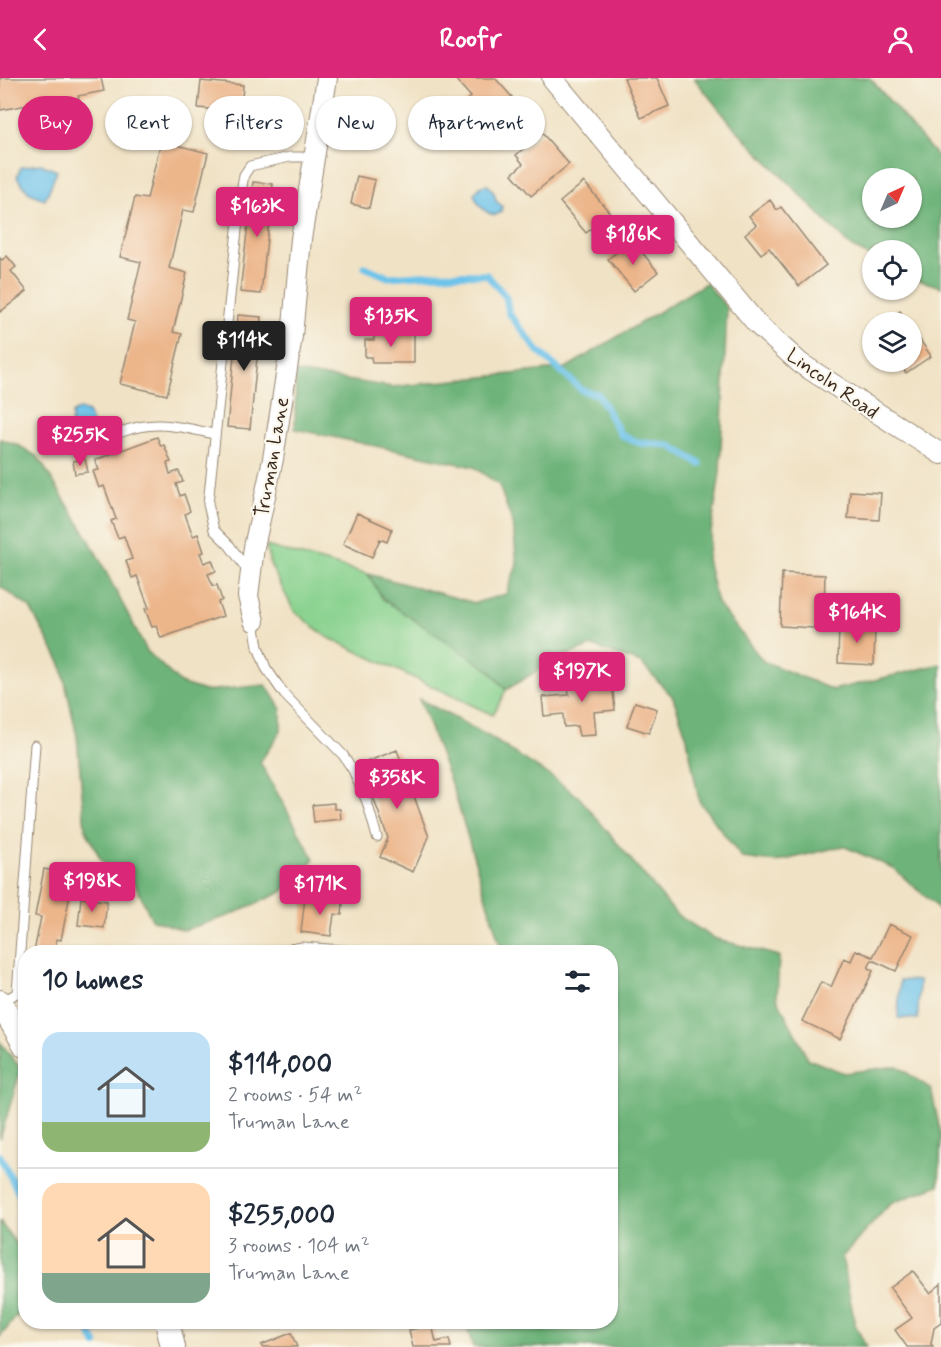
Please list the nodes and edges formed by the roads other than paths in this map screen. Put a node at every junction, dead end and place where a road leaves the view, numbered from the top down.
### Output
1 (327, 78) edge
2 (552, 78) edge
3 (314, 158) junction
4 (122, 432) dead end
5 (214, 434) junction
6 (941, 454) edge
7 (251, 575) junction
8 (254, 621) joint
9 (35, 745) dead end
10 (377, 837) dead end
11 (6, 1000) edge
12 (18, 1028) edge
13 (169, 1329) edge
14 (173, 1347) edge

1 - 3 street, Truman Lane
2 - 6 street, Lincoln Road
3 - 5 lane
3 - 7 street, Truman Lane
4 - 5 lane
5 - 7 lane
7 - 8 street, Truman Lane
8 - 10 lane
9 - 11 lane
11 - 12 street
13 - 14 street

